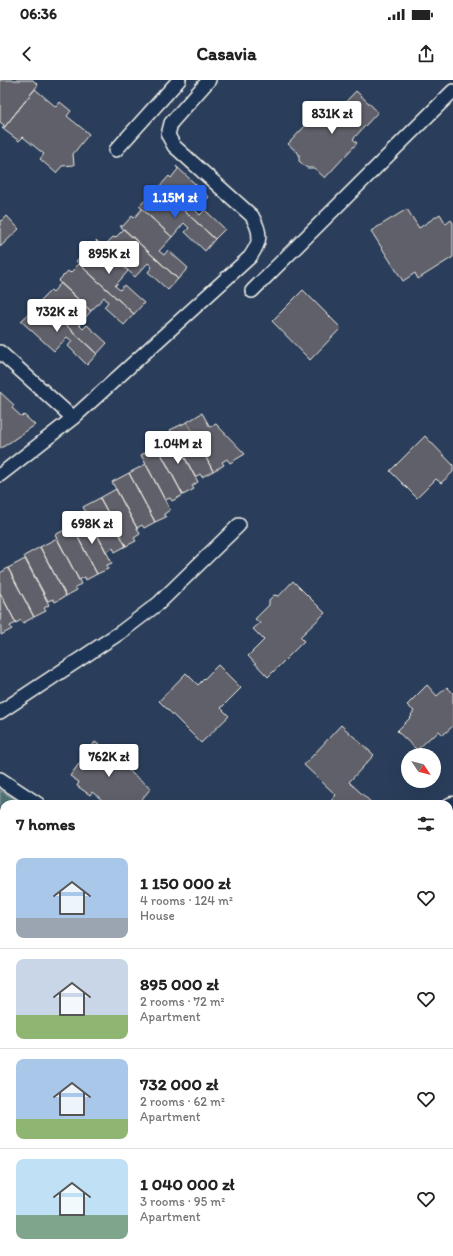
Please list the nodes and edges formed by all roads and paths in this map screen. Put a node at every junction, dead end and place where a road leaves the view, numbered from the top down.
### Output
1 (179, 80) edge
2 (209, 80) edge
3 (453, 91) edge
4 (116, 150) dead end
5 (252, 291) dead end
6 (0, 352) edge
7 (73, 418) junction
8 (0, 475) edge
9 (239, 525) dead end
10 (0, 712) edge
11 (0, 779) edge
12 (32, 800) edge

1 - 4 lane
2 - 7 lane
3 - 5 lane
6 - 7 lane
7 - 8 lane
9 - 10 lane
11 - 12 lane

